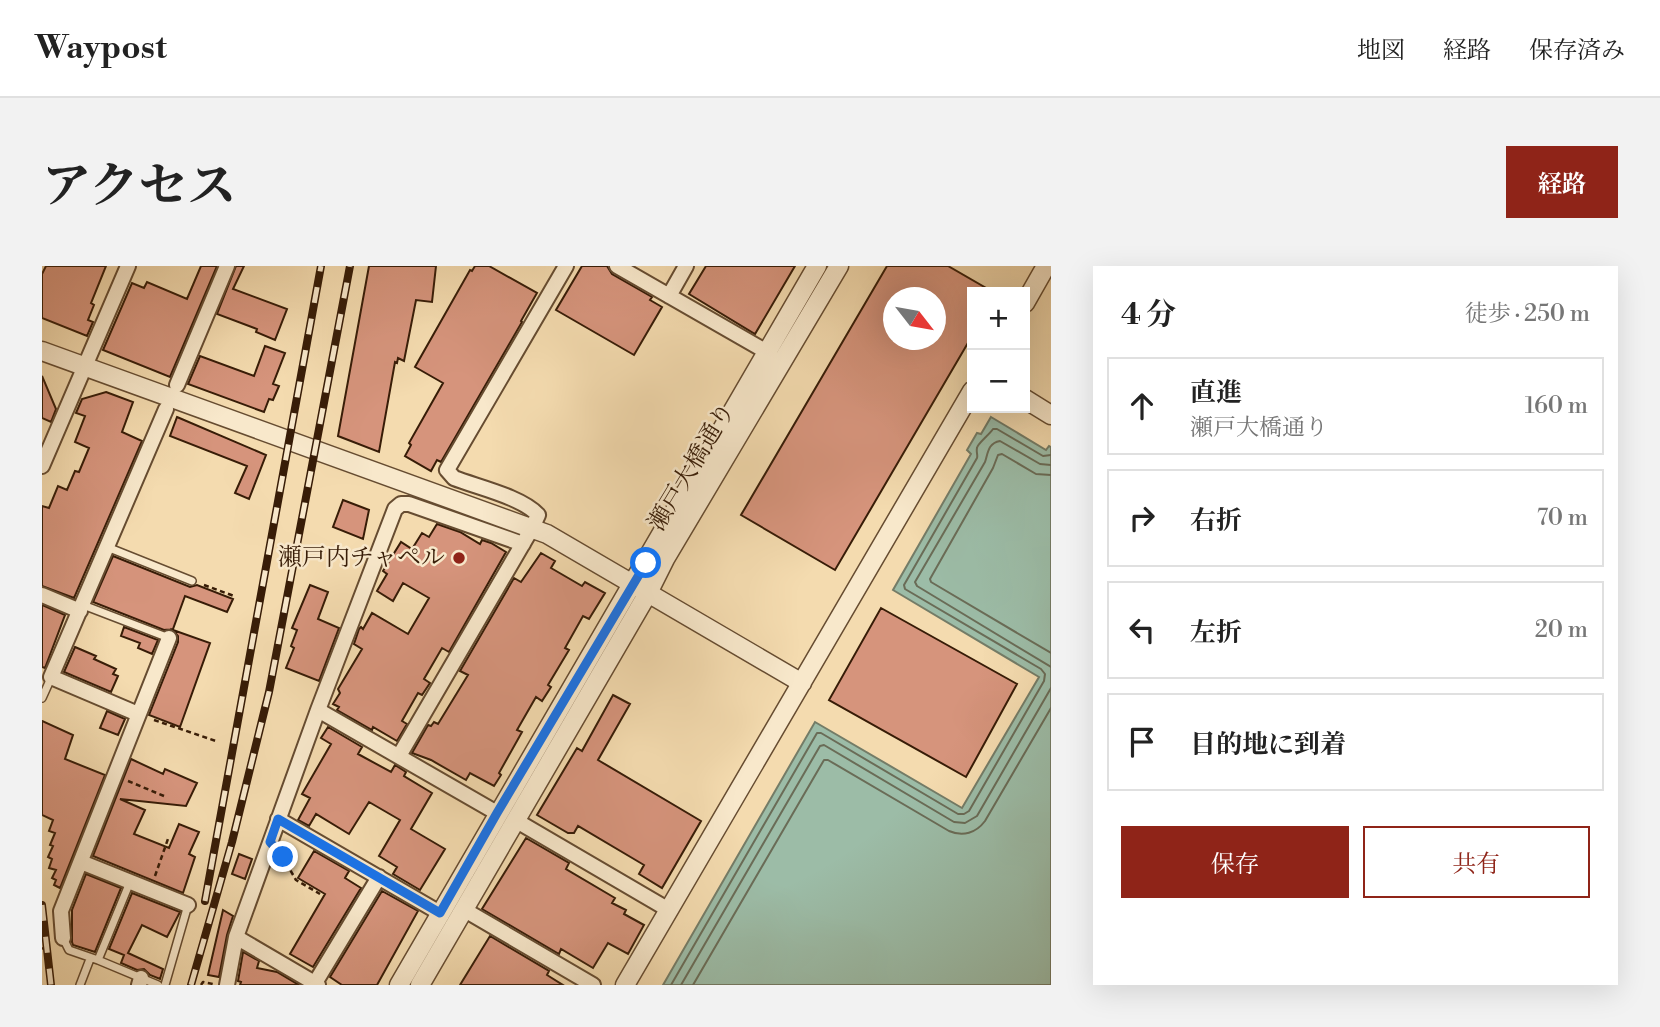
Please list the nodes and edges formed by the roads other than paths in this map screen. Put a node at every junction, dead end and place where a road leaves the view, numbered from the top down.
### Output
1 (128, 266) edge
2 (227, 266) edge
3 (566, 266) edge
4 (617, 266) edge
5 (687, 266) edge
6 (817, 266) edge
7 (839, 266) edge
8 (1046, 266) edge
9 (1030, 294) edge
10 (669, 296) junction
11 (42, 351) edge
12 (767, 352) junction
13 (85, 366) junction
14 (177, 385) dead end
15 (967, 400) edge
16 (1030, 403) edge
17 (166, 409) dead end
18 (1051, 415) edge
19 (42, 466) edge
20 (532, 528) junction
21 (523, 544) junction
22 (107, 547) junction
23 (192, 581) road end
24 (640, 589) junction
25 (42, 595) edge
26 (81, 608) junction
27 (169, 638) joint
28 (51, 677) junction
29 (802, 683) junction
30 (42, 698) edge
31 (318, 710) junction
32 (138, 714) junction
33 (399, 757) junction
34 (497, 813) junction
35 (278, 819) junction
36 (514, 820) junction
37 (80, 862) junction
38 (379, 877) junction
39 (130, 882) junction
40 (187, 905) joint
41 (463, 909) junction
42 (669, 911) junction
43 (440, 913) junction
44 (236, 937) junction
45 (63, 938) joint
46 (94, 959) junction
47 (140, 982) edge
48 (317, 984) edge
49 (80, 985) edge
50 (158, 985) edge
51 (165, 985) edge
52 (227, 985) edge
53 (399, 985) edge
54 (420, 985) edge
55 (593, 985) edge
56 (625, 985) edge

1 - 13 street
2 - 14 street
3 - 20 street
4 - 10 street
5 - 10 street
6 - 12 street, 瀬戸大橋通り
7 - 24 street, 瀬戸大橋通り
8 - 9 street
10 - 12 street
11 - 13 street
12 - 24 street, 瀬戸大橋通り
13 - 19 street
13 - 20 street
15 - 29 street
16 - 18 street
17 - 22 street
20 - 21 street
20 - 24 street
21 - 31 street
21 - 33 street
22 - 23 lane
22 - 26 street
24 - 29 street
24 - 34 street, 瀬戸大橋通り
24 - 36 street, 瀬戸大橋通り
25 - 26 street
26 - 27 lane
26 - 28 street
27 - 32 street
28 - 30 lane
28 - 32 street
29 - 42 street
31 - 33 street
31 - 35 street
32 - 37 street
33 - 34 street
34 - 43 street, 瀬戸大橋通り
35 - 38 street
35 - 44 street
36 - 41 street, 瀬戸大橋通り
36 - 42 street
37 - 39 street
37 - 45 street
38 - 43 street
38 - 48 street
39 - 40 street
39 - 46 lane
40 - 51 lane
41 - 54 street, 瀬戸大橋通り
41 - 55 street
42 - 56 street
43 - 53 street, 瀬戸大橋通り
44 - 48 street
44 - 52 street
45 - 46 lane
46 - 47 lane
46 - 49 lane
47 - 50 lane

